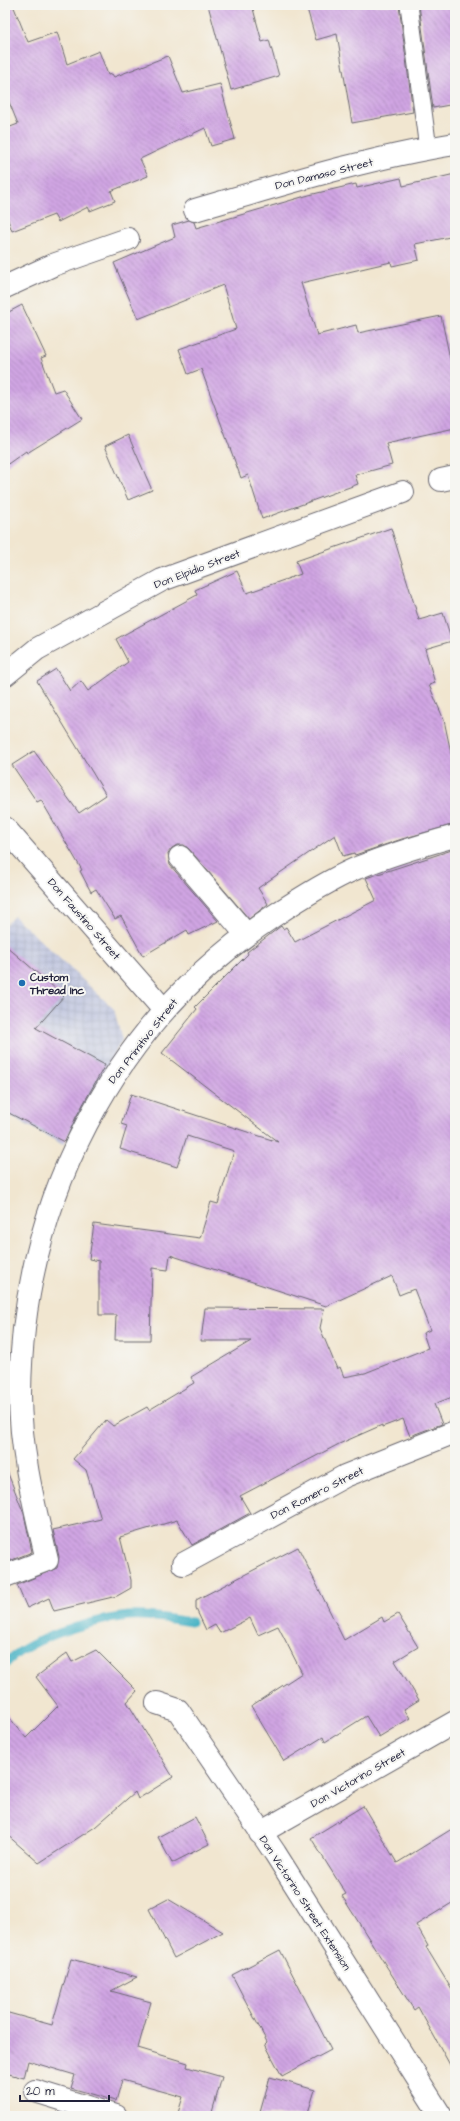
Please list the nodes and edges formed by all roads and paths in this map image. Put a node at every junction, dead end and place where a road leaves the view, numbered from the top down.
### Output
1 (409, 5) edge
2 (455, 144) edge
3 (428, 149) junction
4 (195, 210) dead end
5 (128, 239) dead end
6 (5, 287) edge
7 (403, 492) dead end
8 (5, 675) edge
9 (5, 828) edge
10 (455, 836) edge
11 (180, 857) dead end
12 (246, 934) junction
13 (164, 1010) junction
14 (455, 1432) edge
15 (183, 1564) dead end
16 (5, 1576) edge
17 (157, 1703) dead end
18 (455, 1722) edge
19 (260, 1833) junction
20 (35, 2091) dead end
21 (116, 2116) edge
22 (441, 2116) edge

1 - 3 lane
2 - 3 street, Don Damaso Street
3 - 4 street, Don Damaso Street
5 - 6 street
7 - 8 street, Don Elpidio Street
9 - 13 street, Don Faustino Street
10 - 12 street, Don Primitivo Street
11 - 12 street
12 - 13 street, Don Primitivo Street
13 - 16 street, Don Primitivo Street
14 - 15 street, Don Romero Street
17 - 19 street, Don Victorino Street Extension
18 - 19 street, Don Victorino Street
19 - 22 street, Don Victorino Street Extension
20 - 21 street

